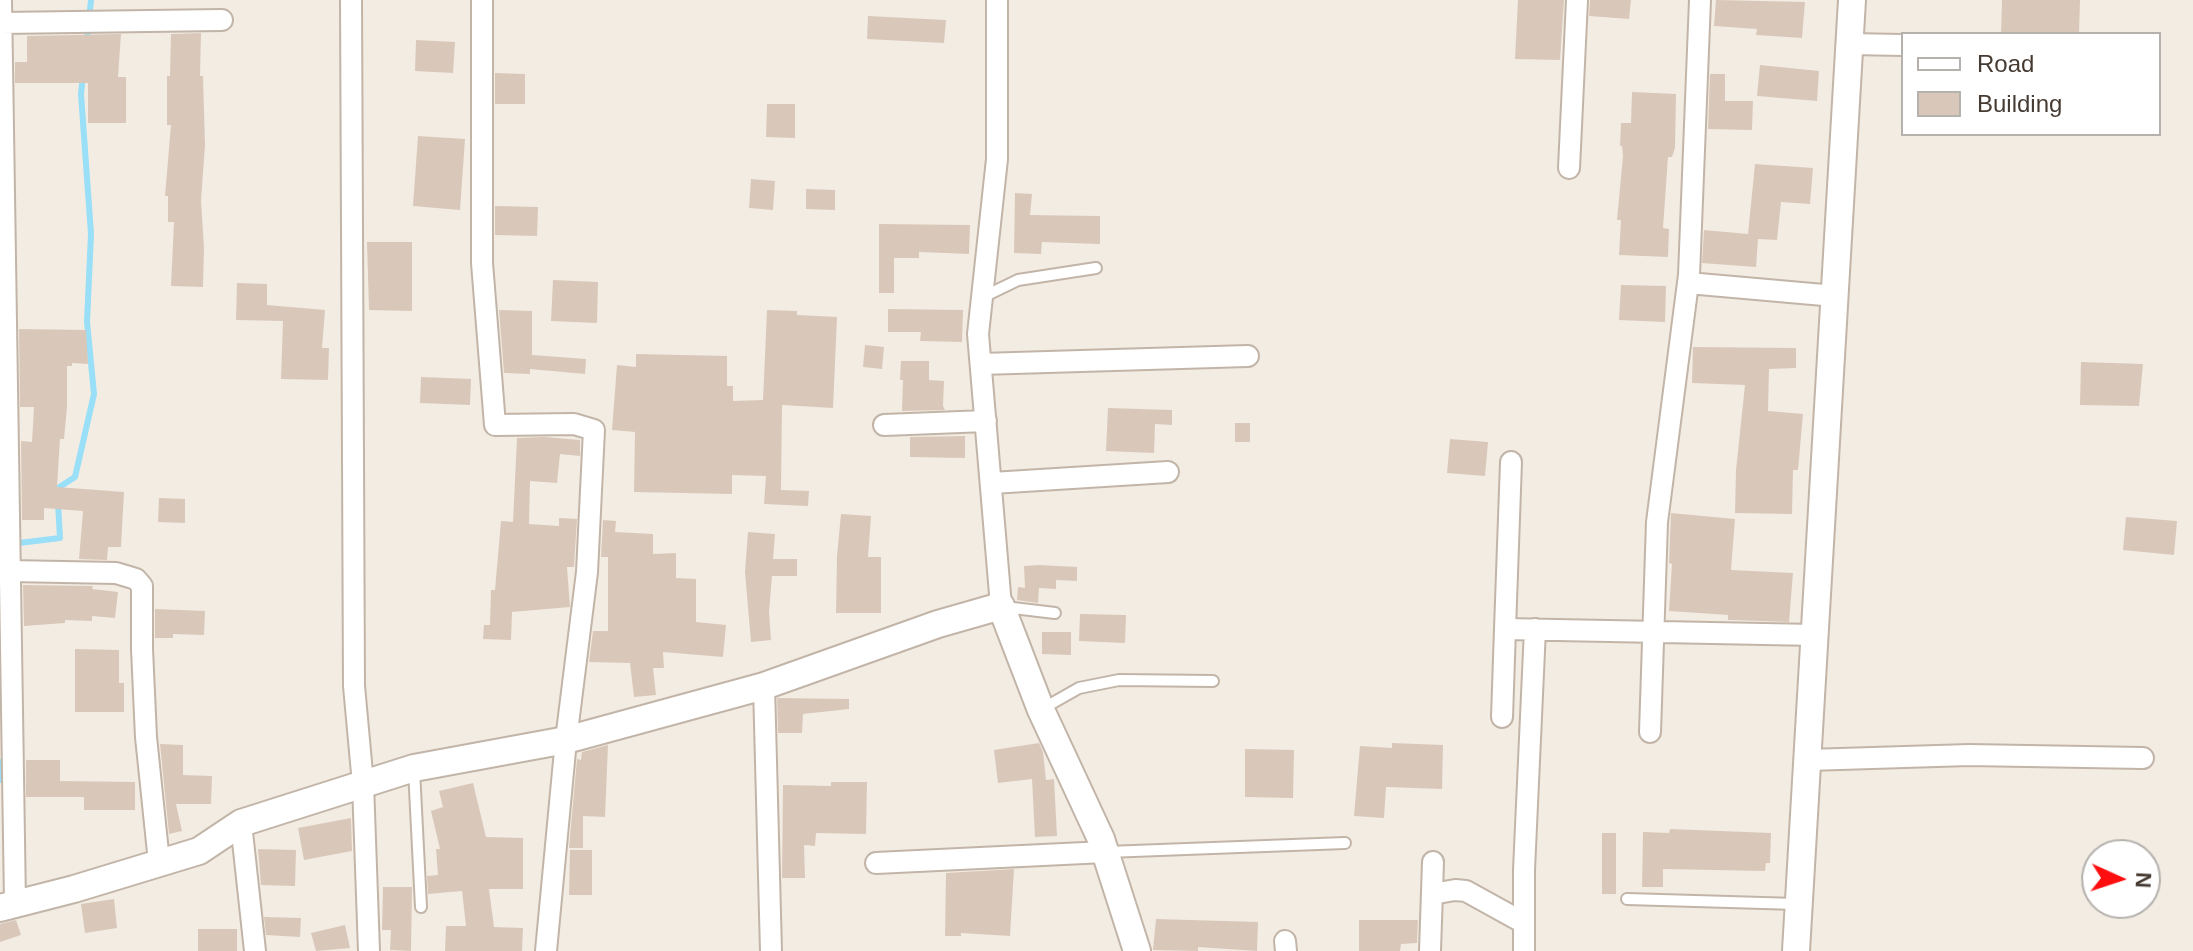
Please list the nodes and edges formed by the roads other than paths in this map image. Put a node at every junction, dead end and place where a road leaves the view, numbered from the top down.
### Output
1 (1, 0) edge
2 (351, 0) edge
3 (482, 0) edge
4 (997, 0) edge
5 (1577, 0) edge
6 (1700, 0) edge
7 (1852, 0) edge
8 (222, 20) dead end
9 (1, 23) edge
10 (1849, 44) junction
11 (1901, 45) edge
12 (1569, 168) dead end
13 (1096, 268) dead end
14 (3, 278) edge
15 (1688, 283) junction
16 (1835, 296) junction
17 (982, 298) junction
18 (1248, 356) dead end
19 (981, 364) junction
20 (4, 416) edge
21 (986, 421) junction
22 (884, 425) dead end
23 (1511, 462) dead end
24 (1168, 472) dead end
25 (992, 483) junction
26 (10, 571) junction
27 (1002, 610) junction
28 (1055, 613) dead end
29 (1505, 629) junction
30 (1535, 629) junction
31 (1653, 631) junction
32 (1815, 635) junction
33 (1213, 681) dead end
34 (764, 686) junction
35 (1041, 710) junction
36 (6, 712) edge
37 (1502, 717) dead end
38 (1650, 732) dead end
39 (566, 740) junction
40 (2143, 758) dead end
41 (1808, 760) junction
42 (414, 768) junction
43 (363, 784) junction
44 (241, 823) junction
45 (1345, 843) dead end
46 (1105, 852) junction
47 (159, 862) junction
48 (1433, 862) dead end
49 (876, 863) dead end
50 (1432, 894) junction
51 (1627, 899) dead end
52 (1799, 904) junction
53 (7, 906) edge
54 (421, 907) dead end
55 (1524, 923) junction
56 (255, 951) edge
57 (369, 951) edge
58 (546, 951) edge
59 (771, 951) edge
60 (1137, 951) edge
61 (1430, 951) edge
62 (1524, 951) edge
63 (1796, 951) edge

1 - 9 street
2 - 43 street
3 - 39 street
4 - 17 street
5 - 12 street
6 - 15 street
7 - 10 street
8 - 9 street
9 - 14 street
10 - 11 street
10 - 16 street
13 - 17 lane
14 - 20 street
15 - 16 street
15 - 31 street
16 - 32 street
17 - 19 street
18 - 19 street
19 - 21 street
20 - 26 street
21 - 22 street
21 - 25 street
23 - 29 street
24 - 25 street
25 - 27 street
26 - 36 street
26 - 47 street
27 - 28 lane
27 - 34 street
27 - 35 street
29 - 30 street
29 - 37 street
30 - 31 street
30 - 55 street
31 - 32 street
31 - 38 street
32 - 41 street
33 - 35 lane
34 - 39 street
34 - 59 street
35 - 46 street
36 - 53 street
39 - 42 street
39 - 58 street
40 - 41 street
41 - 52 street
42 - 43 street
42 - 54 lane
43 - 44 street
43 - 57 street
44 - 47 street
44 - 56 street
45 - 46 lane
46 - 49 street
46 - 60 street
47 - 53 street
48 - 50 street
50 - 55 street
50 - 61 street
51 - 52 lane
52 - 63 street
55 - 62 street

